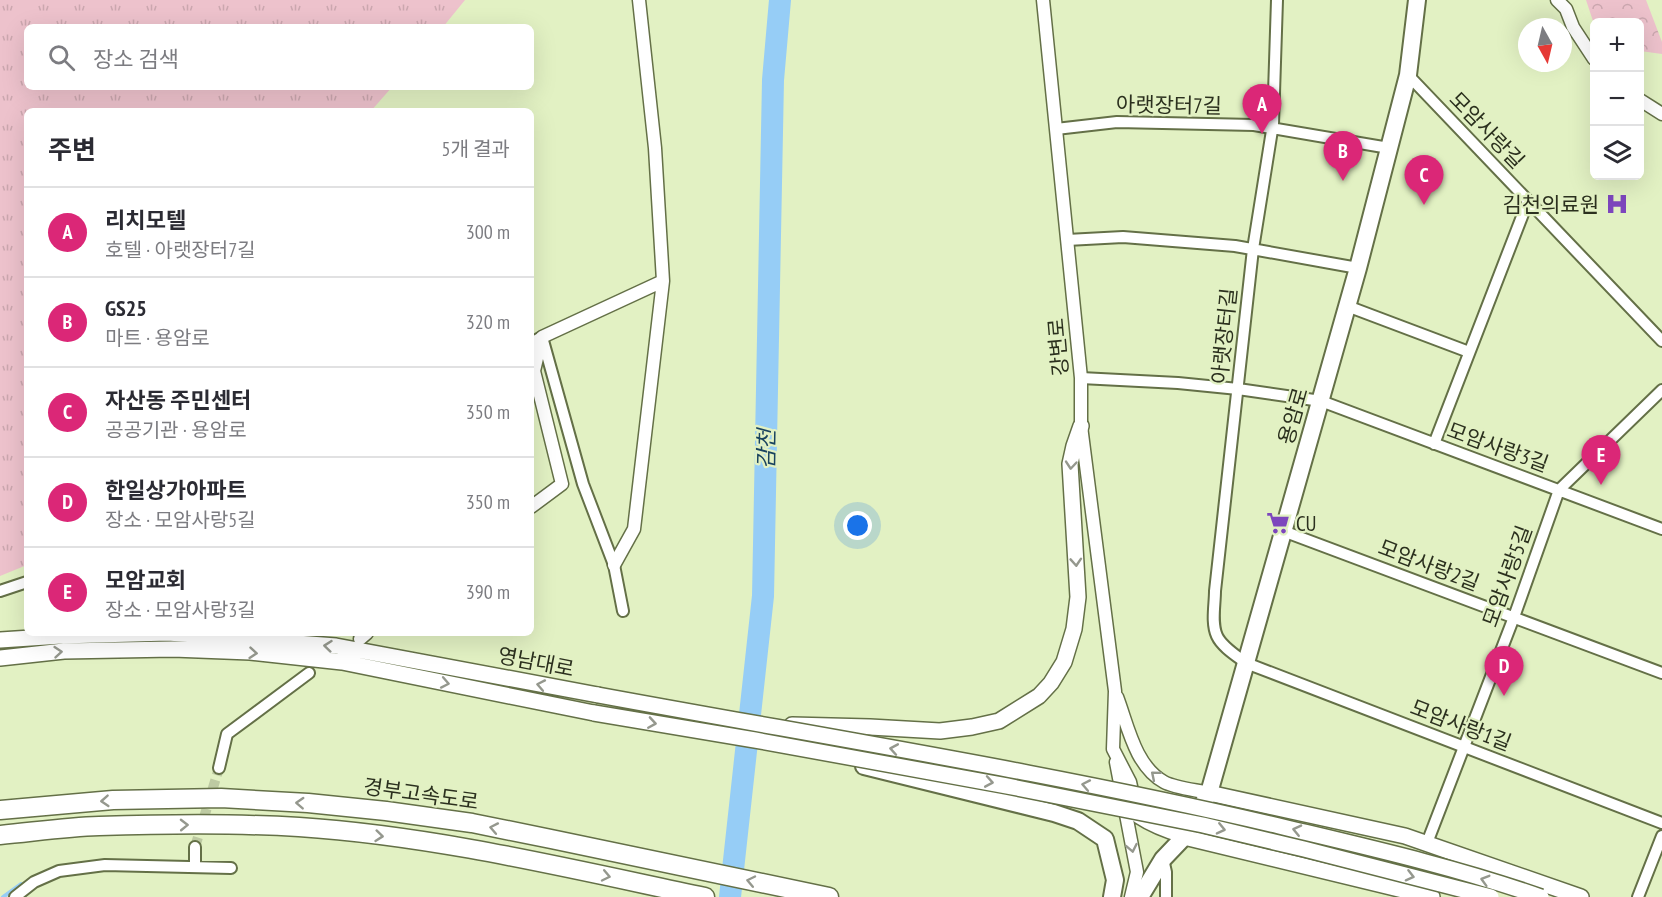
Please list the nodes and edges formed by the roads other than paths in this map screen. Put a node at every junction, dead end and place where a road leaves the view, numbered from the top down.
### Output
1 (639, 0) edge
2 (1043, 0) edge
3 (1277, 0) edge
4 (1417, 0) edge
5 (1557, 0) edge
6 (1590, 54) edge
7 (1408, 75) junction
8 (1644, 103) edge
9 (1662, 114) edge
10 (1273, 128) junction
11 (1056, 129) junction
12 (1389, 148) junction
13 (1528, 201) junction
14 (1067, 240) junction
15 (1253, 249) junction
16 (1358, 268) junction
17 (663, 281) junction
18 (1347, 306) junction
19 (536, 340) edge
20 (1662, 341) edge
21 (1469, 352) junction
22 (534, 371) edge
23 (534, 371) edge
24 (1081, 378) junction
25 (1238, 389) junction
26 (1662, 390) edge
27 (1321, 401) junction
28 (1081, 426) junction
29 (1434, 444) junction
30 (1559, 490) junction
31 (534, 505) edge
32 (1662, 529) edge
33 (1283, 531) junction
34 (614, 565) junction
35 (24, 583) edge
36 (0, 591) edge
37 (623, 611) dead end
38 (1514, 618) junction
39 (61, 636) edge
40 (207, 636) edge
41 (0, 640) edge
42 (0, 658) edge
43 (1246, 663) junction
44 (309, 673) dead end
45 (1662, 673) edge
46 (1115, 691) junction
47 (756, 732) junction
48 (1465, 747) junction
49 (1113, 749) junction
50 (219, 768) tunnel mouth
51 (1209, 793) junction
52 (0, 810) edge
53 (1662, 823) edge
54 (0, 835) edge
55 (1662, 836) edge
56 (1184, 837) junction
57 (1427, 843) junction
58 (195, 847) tunnel mouth
59 (1163, 859) junction
60 (195, 866) junction
61 (231, 868) dead end
62 (1114, 889) edge
63 (15, 897) edge
64 (705, 897) edge
65 (829, 897) edge
66 (1131, 897) edge
67 (1140, 897) edge
68 (1166, 897) edge
69 (1432, 897) edge
70 (1491, 897) edge
71 (1541, 897) edge
72 (1581, 897) edge
73 (1638, 897) edge

1 - 17 street
2 - 11 street, 강변로
3 - 10 street, 아랫장터길
4 - 7 main road, 용암로
5 - 6 street
7 - 12 main road, 용암로
7 - 13 street, 모암사랑길
8 - 9 street
10 - 11 street, 아랫장터7길
10 - 12 street, 아랫장터7길
10 - 15 street, 아랫장터길
11 - 14 street, 강변로
12 - 16 main road, 용암로
13 - 20 street, 모암사랑길
13 - 21 street
14 - 15 street
14 - 24 street, 강변로
15 - 16 street
15 - 25 street, 아랫장터길
16 - 18 main road, 용암로
17 - 19 street
17 - 34 street
18 - 21 street
18 - 27 main road, 용암로
19 - 22 street
19 - 34 street
21 - 29 street
23 - 31 street
24 - 25 street, 모암사랑3길
24 - 28 street, 강변로
25 - 27 street, 모암사랑3길
25 - 43 street, 아랫장터길
26 - 30 street, 모암사랑5길
27 - 29 street, 모암사랑3길
27 - 33 main road, 용암로
28 - 46 street, 강변로
28 -> 47 main road, bridge
29 - 30 street, 모암사랑3길
30 - 32 street, 모암사랑3길
30 - 38 street, 모암사랑5길
33 - 38 street, 모암사랑2길
33 - 43 main road, 용암로
34 - 37 street
35 - 36 street
38 - 45 street, 모암사랑2길
38 - 48 street, 모암사랑5길
39 -> 41 main road, 영남대로, bridge
47 -> 40 main road, 영남대로, bridge
42 -> 47 main road, 영남대로, bridge
43 - 48 street, 모암사랑1길
43 - 51 main road, 용암로
44 - 50 street
46 - 49 street, 강변로
51 -> 46 street, 강변로
47 - 62 main road, bridge
47 -> 70 main road, bridge
71 -> 47 main road, bridge
48 - 53 street, 모암사랑1길
48 - 57 street, 모암사랑5길
49 - 56 street, 강변로
49 -> 66 street
51 - 56 main road, 용암로
51 - 57 main road
65 -> 52 highway, 경부고속도로
54 -> 64 highway
55 - 73 street
56 - 59 main road, 용암로
56 - 69 main road
57 - 72 main road
58 - 60 street
59 - 67 main road, 용암로
59 - 68 street
60 - 61 street
60 - 63 street

